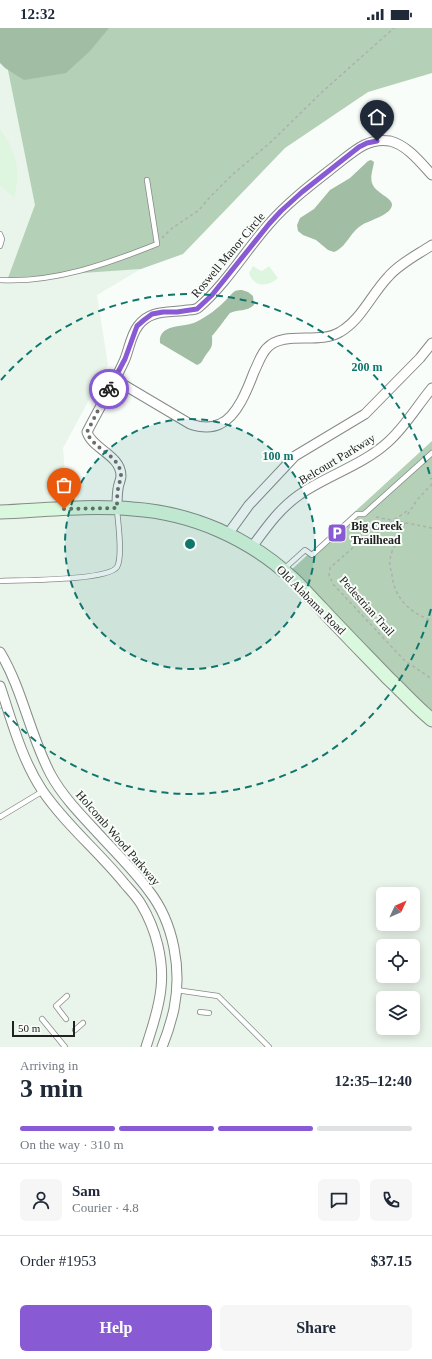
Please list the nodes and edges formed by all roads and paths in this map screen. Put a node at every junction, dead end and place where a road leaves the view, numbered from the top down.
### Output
1 (394, 28) edge
2 (432, 175) edge
3 (147, 180) dead end
4 (0, 234) edge
5 (157, 244) junction
6 (432, 245) edge
7 (0, 246) edge
8 (0, 280) edge
9 (432, 343) edge
10 (114, 380) junction
11 (432, 388) edge
12 (432, 453) edge
13 (432, 484) edge
14 (117, 508) junction
15 (0, 512) edge
16 (376, 517) dead end
17 (394, 520) junction
18 (405, 523) junction
19 (432, 528) edge
20 (228, 534) junction
21 (252, 547) junction
22 (282, 570) junction
23 (0, 581) edge
24 (432, 621) edge
25 (1, 656) edge
26 (432, 679) edge
27 (0, 686) edge
28 (432, 720) edge
29 (43, 791) junction
30 (0, 817) edge
31 (176, 990) junction
32 (67, 996) dead end
33 (200, 1012) dead end
34 (209, 1013) dead end
35 (42, 1019) dead end
36 (66, 1019) dead end
37 (83, 1023) dead end
38 (75, 1030) dead end
39 (65, 1047) edge
40 (146, 1047) edge
41 (162, 1047) edge
42 (269, 1047) edge

1 - 5 path
2 - 10 street, Roswell Manor Circle
3 - 5 lane
4 - 7 lane
5 - 8 lane
6 - 10 street
9 - 20 street, Belcourt Parkway
10 - 14 street, Roswell Manor Circle
11 - 21 street, Belcourt Parkway
12 - 22 lane
13 - 17 path, Pedestrian Trail
14 - 15 main road, Old Alabama Road
14 - 20 main road, Old Alabama Road
14 - 23 lane
16 - 17 path
17 - 18 path
17 - 26 path, Pedestrian Trail
18 - 19 path
18 - 24 path
20 - 21 main road, Old Alabama Road
21 - 22 main road, Old Alabama Road
22 - 28 main road, Old Alabama Road
25 - 31 street, Holcomb Wood Parkway
27 - 29 street, Holcomb Wood Parkway
29 - 30 lane
29 - 40 street, Holcomb Wood Parkway
31 - 41 street, Holcomb Wood Parkway
31 - 42 lane
32 - 36 lane
33 - 34 lane
35 - 39 lane
37 - 38 lane

